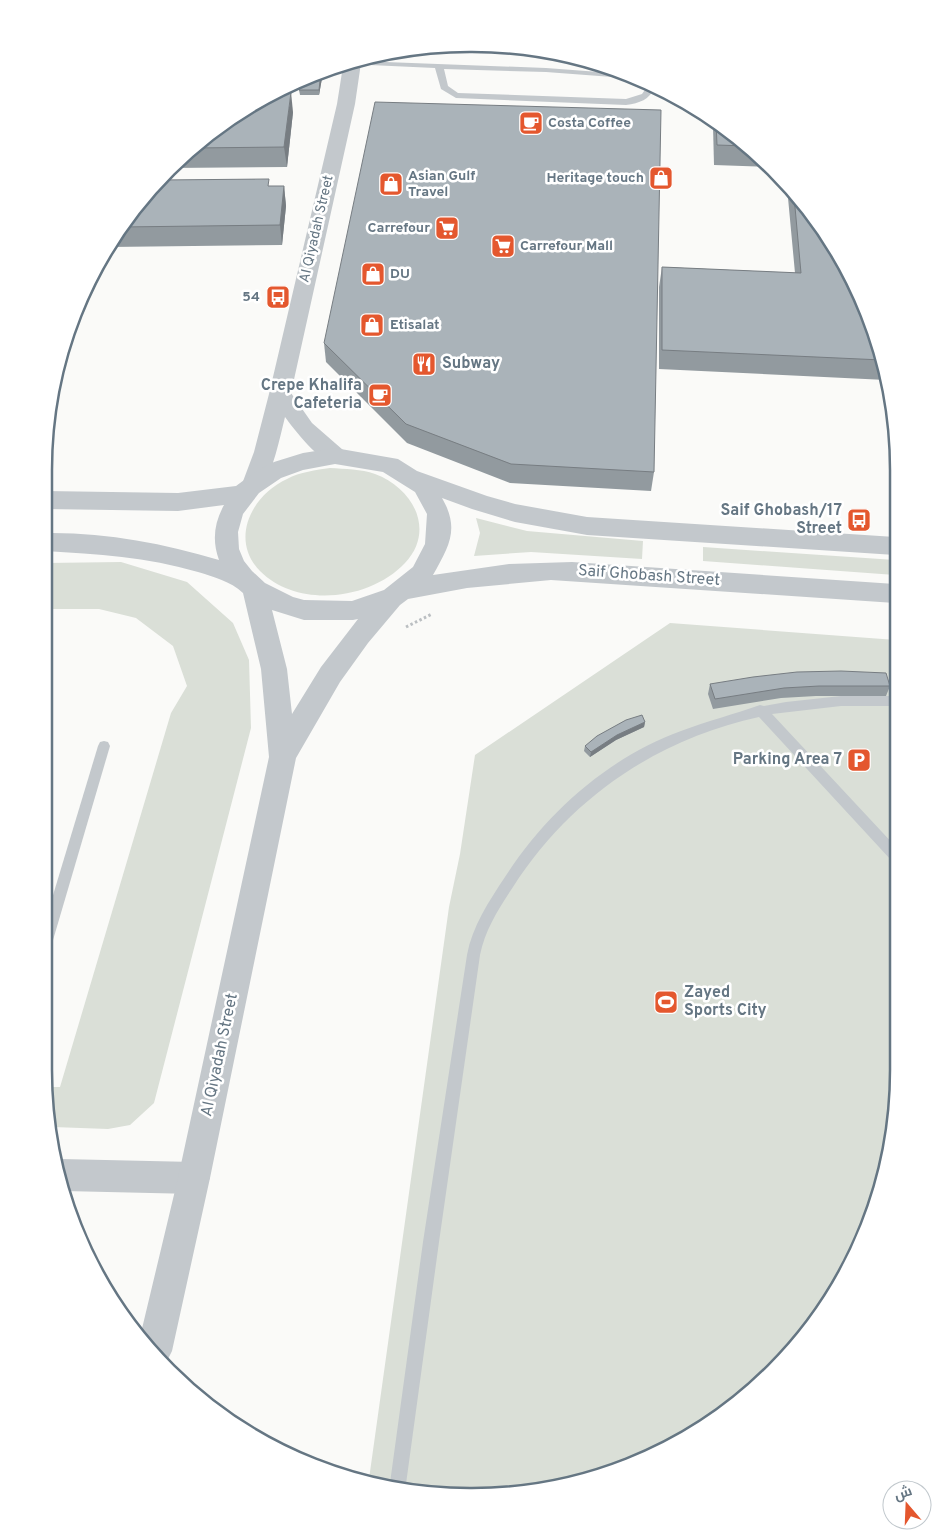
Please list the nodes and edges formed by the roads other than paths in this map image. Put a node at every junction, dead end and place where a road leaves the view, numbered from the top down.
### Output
1 (377, 64) edge
2 (439, 66) junction
3 (350, 71) edge
4 (604, 74) edge
5 (649, 93) edge
6 (280, 394) junction
7 (335, 456) junction
8 (416, 478) junction
9 (248, 489) junction
10 (52, 500) edge
11 (52, 542) edge
12 (890, 546) edge
13 (248, 584) junction
14 (397, 594) junction
15 (890, 594) edge
16 (890, 701) edge
17 (760, 710) junction
18 (104, 746) dead end
19 (282, 758) junction
20 (890, 850) edge
21 (52, 920) edge
22 (66, 1174) edge
23 (194, 1178) junction
24 (156, 1344) edge
25 (401, 1482) edge

1 - 2 lane
2 - 4 lane
2 - 5 lane
3 - 6 street, Al Qiyadah Street
6 - 7 street
6 - 9 street, Al Qiyadah Street
7 - 8 street
7 - 9 street
8 - 12 street
8 - 14 street, Al Qiyadah Street
9 - 10 street
9 - 13 street, Al Qiyadah Street
11 - 13 street
13 - 14 street, Saif Ghobash Street
13 - 19 street, Al Qiyadah Street
14 - 15 street, Saif Ghobash Street
14 - 19 street, Al Qiyadah Street
16 - 17 lane
17 - 20 lane
17 - 25 lane
18 - 21 lane
19 - 23 street, Al Qiyadah Street
22 - 23 street
23 - 24 street, Al Qiyadah Street

